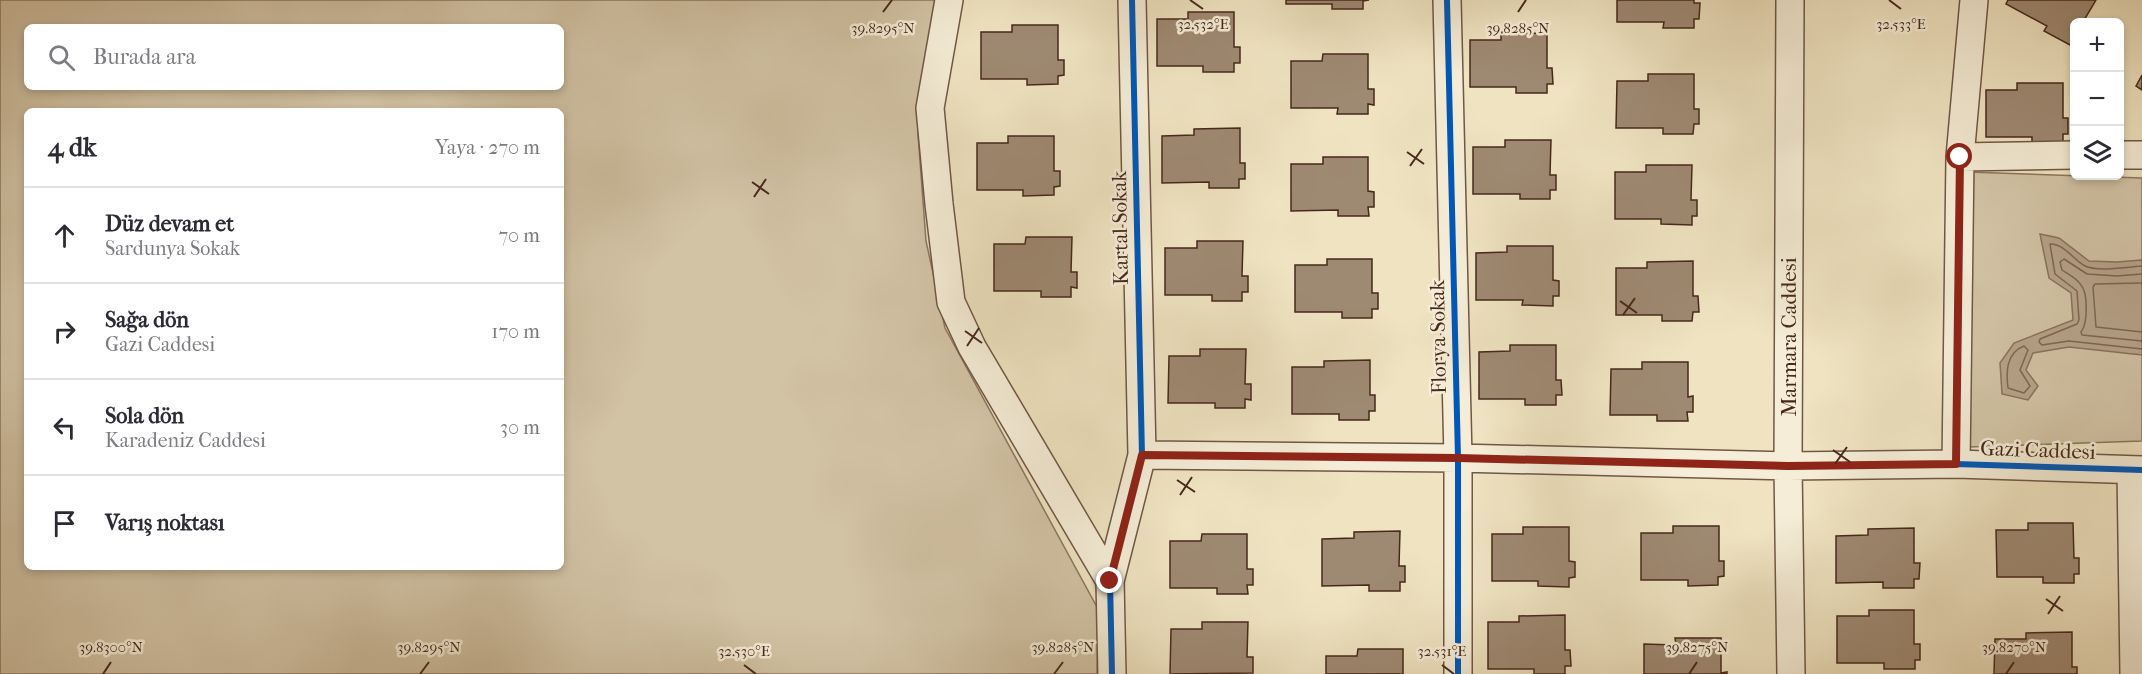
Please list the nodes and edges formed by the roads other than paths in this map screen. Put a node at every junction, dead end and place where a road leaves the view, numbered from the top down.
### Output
1 (949, 0) edge
2 (1132, 0) edge
3 (1447, 0) edge
4 (1790, 0) edge
5 (1974, 0) edge
6 (2070, 155) edge
7 (2124, 155) edge
8 (2142, 155) edge
9 (1960, 157) junction
10 (1142, 455) junction
11 (1458, 458) junction
12 (1956, 464) junction
13 (1788, 466) junction
14 (2137, 470) edge
15 (1110, 581) junction
16 (1112, 674) edge
17 (1458, 674) edge
18 (1791, 674) edge
19 (2134, 674) edge

1 - 15 street
2 - 10 street, Kartal Sokak
3 - 11 street, Florya Sokak
4 - 13 street, Marmara Caddesi
5 - 9 street
6 - 9 street
7 - 8 street
9 - 12 street
10 - 11 street, Gazi Caddesi
10 - 15 street, Kartal Sokak
11 - 13 street, Gazi Caddesi
11 - 17 street, Florya Sokak
12 - 13 street, Gazi Caddesi
12 - 14 street, Gazi Caddesi
13 - 18 street, Marmara Caddesi
14 - 19 street
15 - 16 street

